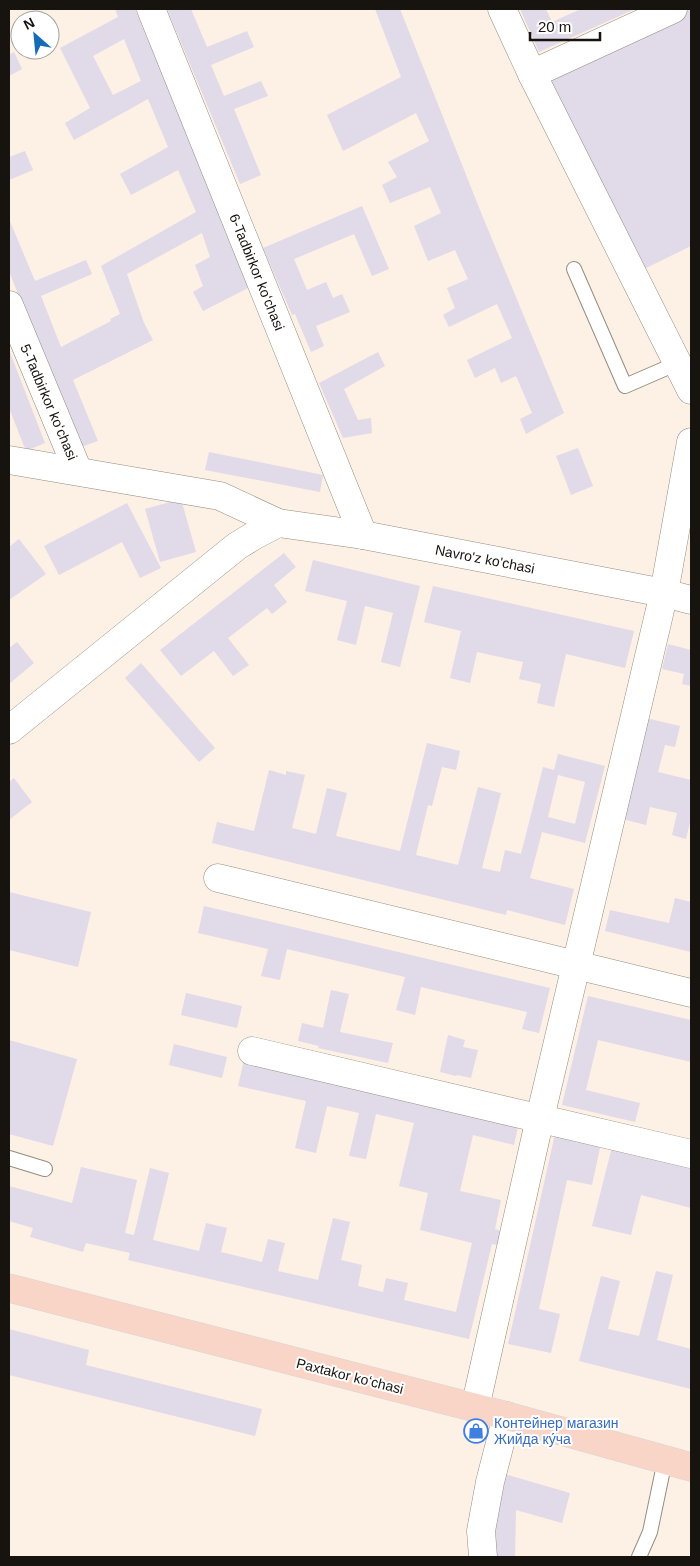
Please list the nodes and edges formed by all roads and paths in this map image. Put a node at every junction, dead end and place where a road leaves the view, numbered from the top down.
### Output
1 (151, 9) edge
2 (502, 9) edge
3 (673, 9) edge
4 (532, 74) junction
5 (574, 269) dead end
6 (9, 305) edge
7 (678, 364) junction
8 (691, 390) edge
9 (691, 442) edge
10 (9, 460) edge
11 (78, 472) junction
12 (278, 523) junction
13 (363, 535) junction
14 (664, 593) junction
15 (691, 600) edge
16 (9, 730) edge
17 (218, 878) dead end
18 (576, 964) junction
19 (691, 993) edge
20 (252, 1051) dead end
21 (540, 1118) junction
22 (691, 1154) edge
23 (9, 1158) edge
24 (45, 1168) dead end
25 (9, 1288) edge
26 (475, 1408) junction
27 (507, 1416) junction
28 (665, 1460) junction
29 (691, 1468) edge
30 (483, 1557) edge
31 (639, 1557) edge

1 - 13 street, 6-Tadbirkor koʻchasi
2 - 4 street
3 - 4 street
4 - 7 street
5 - 7 lane
6 - 11 street, 5-Tadbirkor koʻchasi
7 - 8 street
9 - 14 street
10 - 11 street, Navro'z ko'chasi
11 - 12 street, Navro'z ko'chasi
12 - 13 street, Navro'z ko'chasi
12 - 16 street
13 - 14 street, Navro'z ko'chasi
14 - 15 street, Navro'z ko'chasi
14 - 18 street
17 - 18 street
18 - 19 street
18 - 21 street
20 - 21 street
21 - 22 street
21 - 26 street
23 - 24 lane
25 - 26 main road, Paxtakor koʻchasi
26 - 27 main road, Paxtakor koʻchasi
27 - 28 main road, Paxtakor koʻchasi
27 - 30 street
28 - 29 main road, Paxtakor koʻchasi
28 - 31 lane

